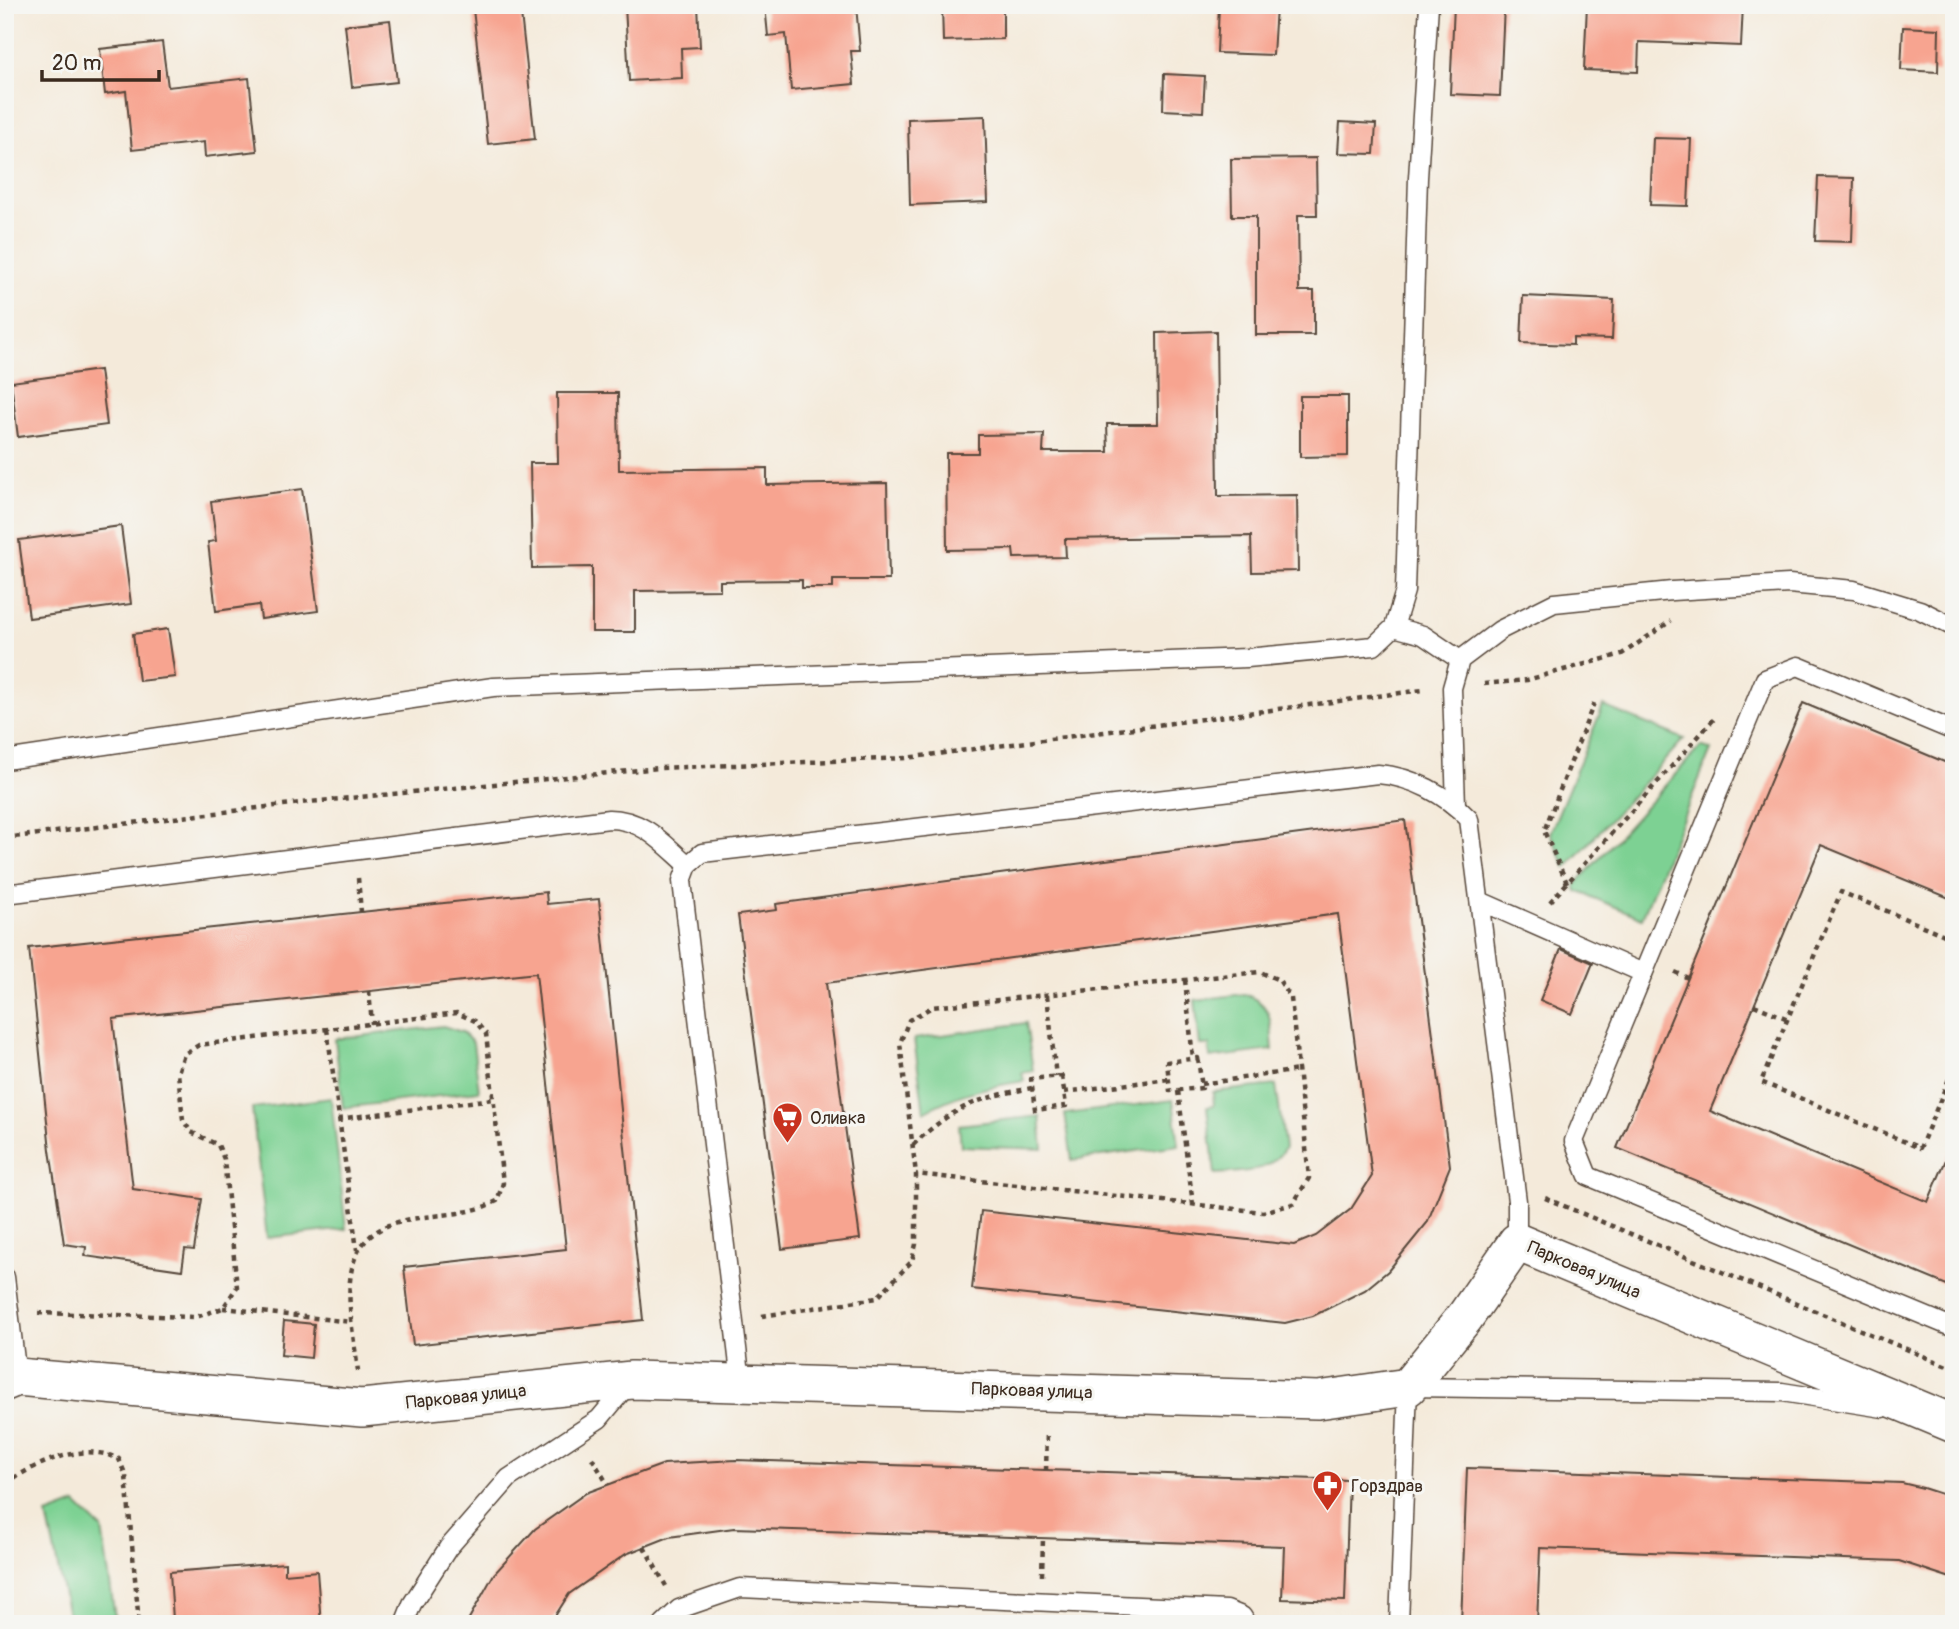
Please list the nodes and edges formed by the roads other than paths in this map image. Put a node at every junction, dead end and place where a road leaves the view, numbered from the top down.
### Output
1 (1429, 5) edge
2 (1394, 626) junction
3 (1954, 627) edge
4 (1460, 660) junction
5 (1954, 731) edge
6 (5, 760) edge
7 (1457, 805) junction
8 (688, 864) junction
9 (5, 894) edge
10 (1480, 901) junction
11 (1643, 973) junction
12 (1517, 1242) junction
13 (5, 1277) edge
14 (1954, 1328) edge
15 (11, 1380) edge
16 (632, 1380) junction
17 (741, 1382) junction
18 (1408, 1387) junction
19 (1946, 1420) edge
20 (404, 1624) edge
21 (663, 1624) edge
22 (1247, 1624) edge
23 (1399, 1624) edge

1 - 2 lane
2 - 4 lane
2 - 6 lane
3 - 4 lane
4 - 7 lane
5 - 11 lane
7 - 8 lane
7 - 10 lane
8 - 9 lane
8 - 17 lane
10 - 11 lane
10 - 12 lane
11 - 14 lane
12 - 18 street, Парковая улица
12 - 19 street, Парковая улица
13 - 15 lane
15 - 16 street, Парковая улица
16 - 17 street, Парковая улица
16 - 20 lane
17 - 18 street, Парковая улица
18 - 19 lane
18 - 23 lane
21 - 22 lane

